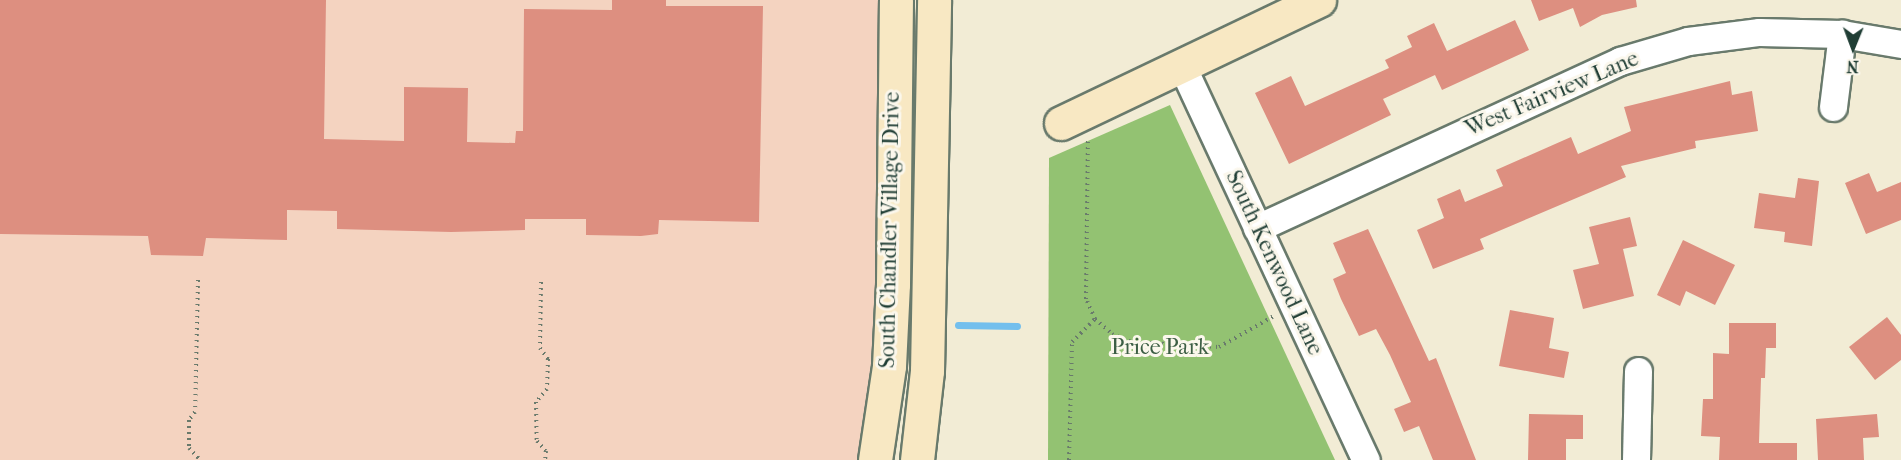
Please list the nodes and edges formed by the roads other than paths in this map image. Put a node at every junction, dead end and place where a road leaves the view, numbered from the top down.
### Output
1 (896, 0) edge
2 (934, 0) edge
3 (1319, 0) edge
4 (1842, 33) junction
5 (1901, 44) edge
6 (1182, 66) junction
7 (1833, 107) dead end
8 (1070, 119) road end
9 (1257, 228) junction
10 (1638, 371) dead end
11 (874, 460) edge
12 (917, 460) edge
13 (1366, 460) edge
14 (1636, 460) edge

1 - 11 street, South Chandler Village Drive
2 - 12 street, South Chandler Village Drive
3 - 6 street
4 - 5 street, West Fairview Lane
4 - 7 street
4 - 9 street, West Fairview Lane
6 - 8 street
6 - 9 street, South Kenwood Lane
9 - 13 street, South Kenwood Lane
10 - 14 street

